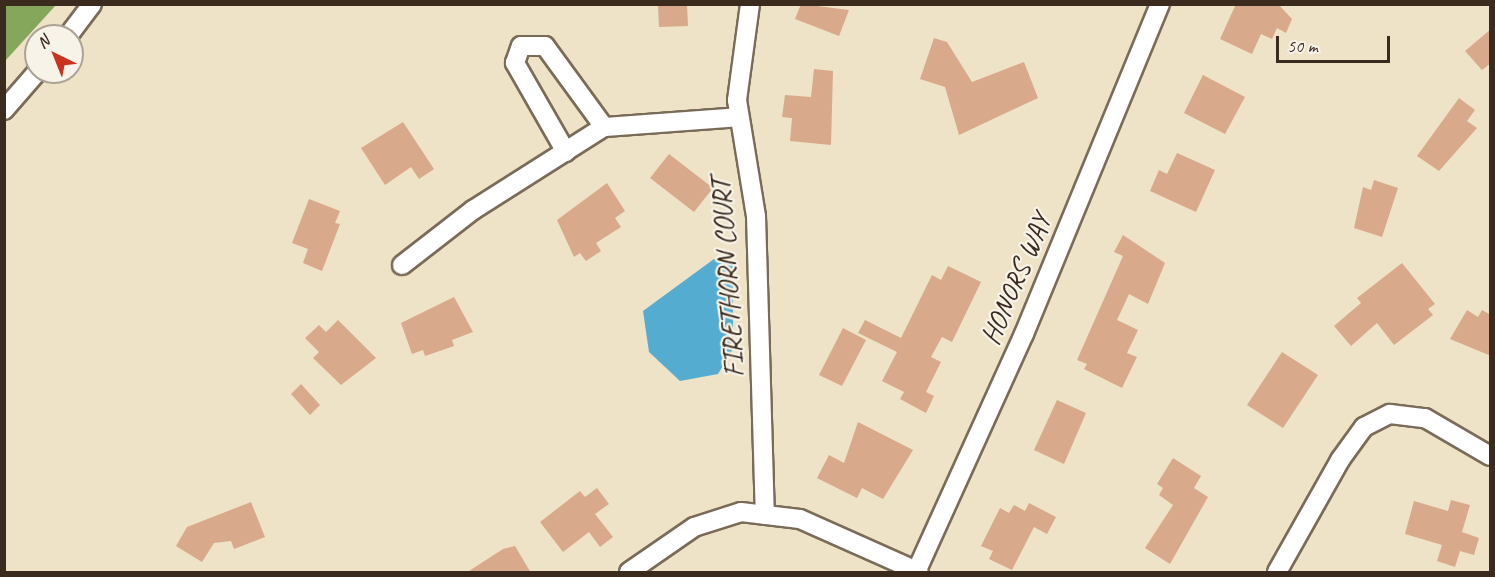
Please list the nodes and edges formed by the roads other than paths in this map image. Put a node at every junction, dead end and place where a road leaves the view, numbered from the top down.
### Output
1 (92, 4) edge
2 (750, 4) edge
3 (1160, 4) edge
4 (77, 24) edge
5 (27, 84) edge
6 (4, 110) edge
7 (740, 117) junction
8 (604, 127) junction
9 (566, 152) junction
10 (402, 265) dead end
11 (1491, 456) edge
12 (765, 515) junction
13 (917, 572) edge
14 (629, 573) edge
15 (1277, 573) edge

1 - 4 street
2 - 7 street, FIRETHORN COURT
3 - 13 street, HONORS WAY
5 - 6 street
7 - 8 street
7 - 12 street, FIRETHORN COURT
8 - 9 street
8 - 9 street
9 - 10 street
11 - 15 street
12 - 13 street
12 - 14 street

